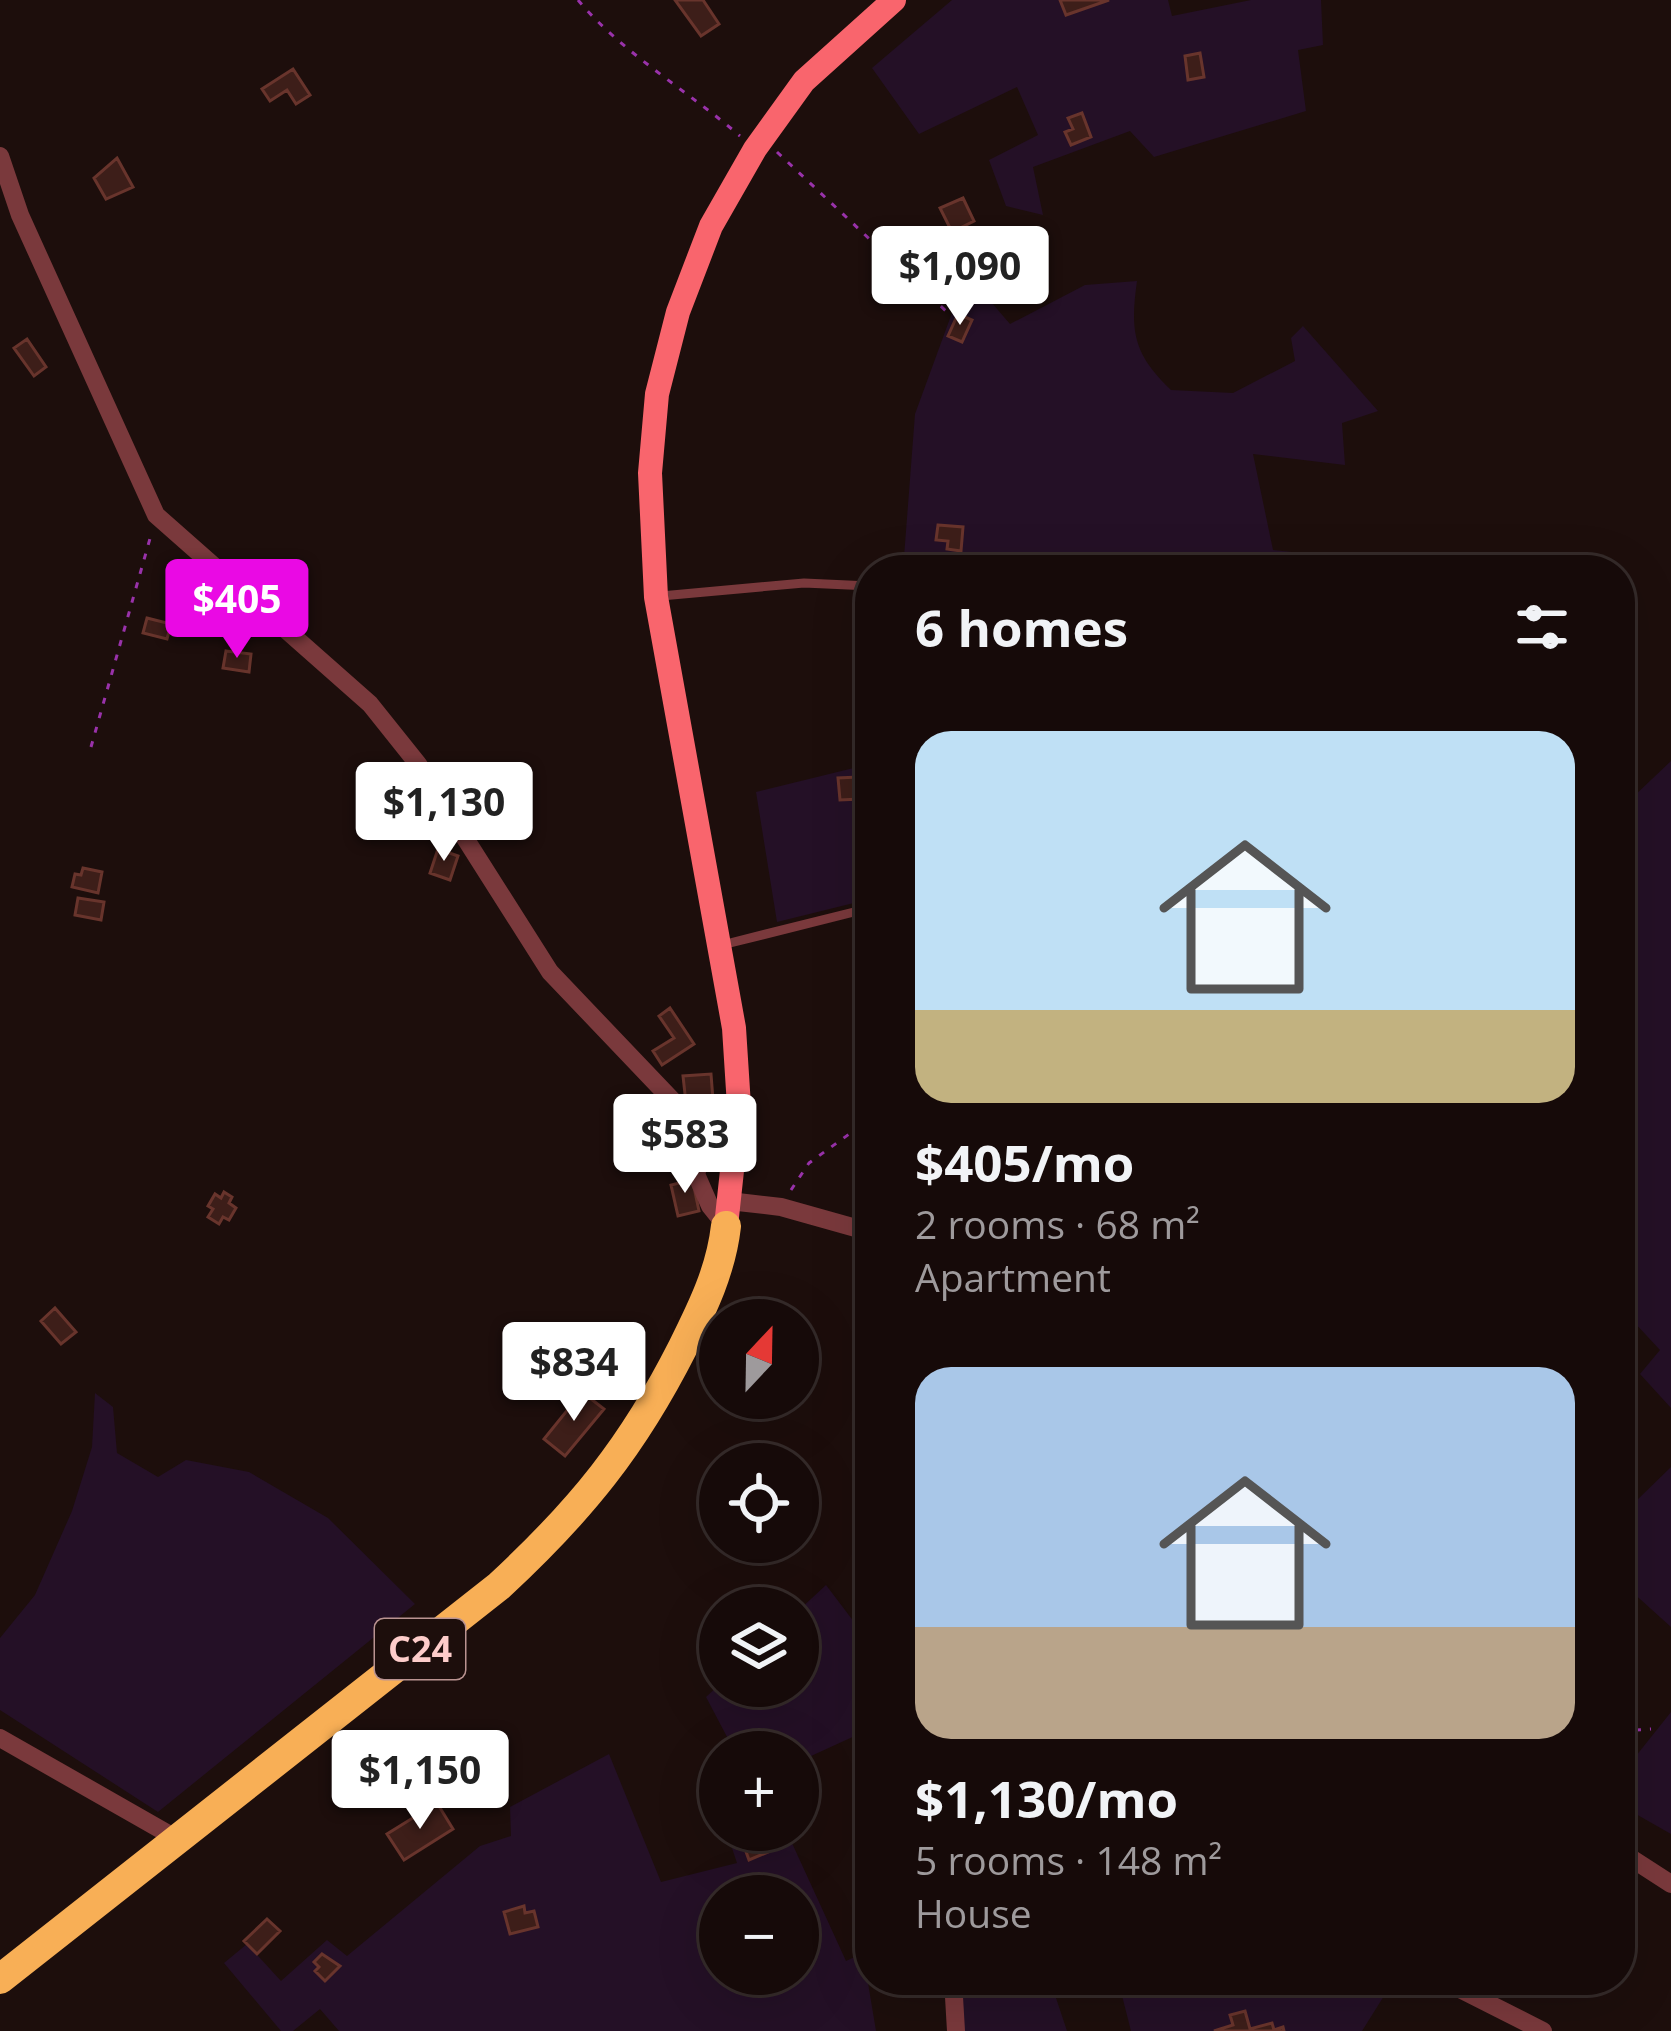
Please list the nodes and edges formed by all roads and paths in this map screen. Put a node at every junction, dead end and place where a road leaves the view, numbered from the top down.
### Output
1 (578, 0) edge
2 (894, 0) edge
3 (759, 144) junction
4 (0, 156) edge
5 (20, 215) junction
6 (0, 224) edge
7 (1004, 224) dead end
8 (918, 282) junction
9 (946, 310) dead end
10 (156, 515) junction
11 (855, 585) edge
12 (656, 597) junction
13 (91, 747) dead end
14 (855, 912) edge
15 (722, 945) junction
16 (855, 1130) edge
17 (781, 1207) junction
18 (727, 1214) junction
19 (855, 1227) edge
20 (1651, 1729) dead end
21 (1635, 1730) edge
22 (0, 1738) edge
23 (179, 1840) junction
24 (1635, 1861) edge
25 (1671, 1884) edge
26 (0, 1979) edge
27 (954, 1995) edge
28 (1472, 1995) edge
29 (956, 2031) edge
30 (1543, 2031) edge

1 - 3 path
2 - 3 main road, C24
3 - 8 path
3 - 12 main road, C24
4 - 5 street
5 - 6 street
5 - 10 street
7 - 8 path
8 - 9 path
10 - 13 path
10 - 18 street
11 - 12 lane
12 - 15 main road, C24
14 - 15 lane
15 - 18 main road, C24
16 - 17 path
17 - 18 street
17 - 19 street
18 - 23 main road, C24
20 - 21 path
22 - 23 street
23 - 26 main road, C24
24 - 25 street
27 - 29 street
28 - 30 street

